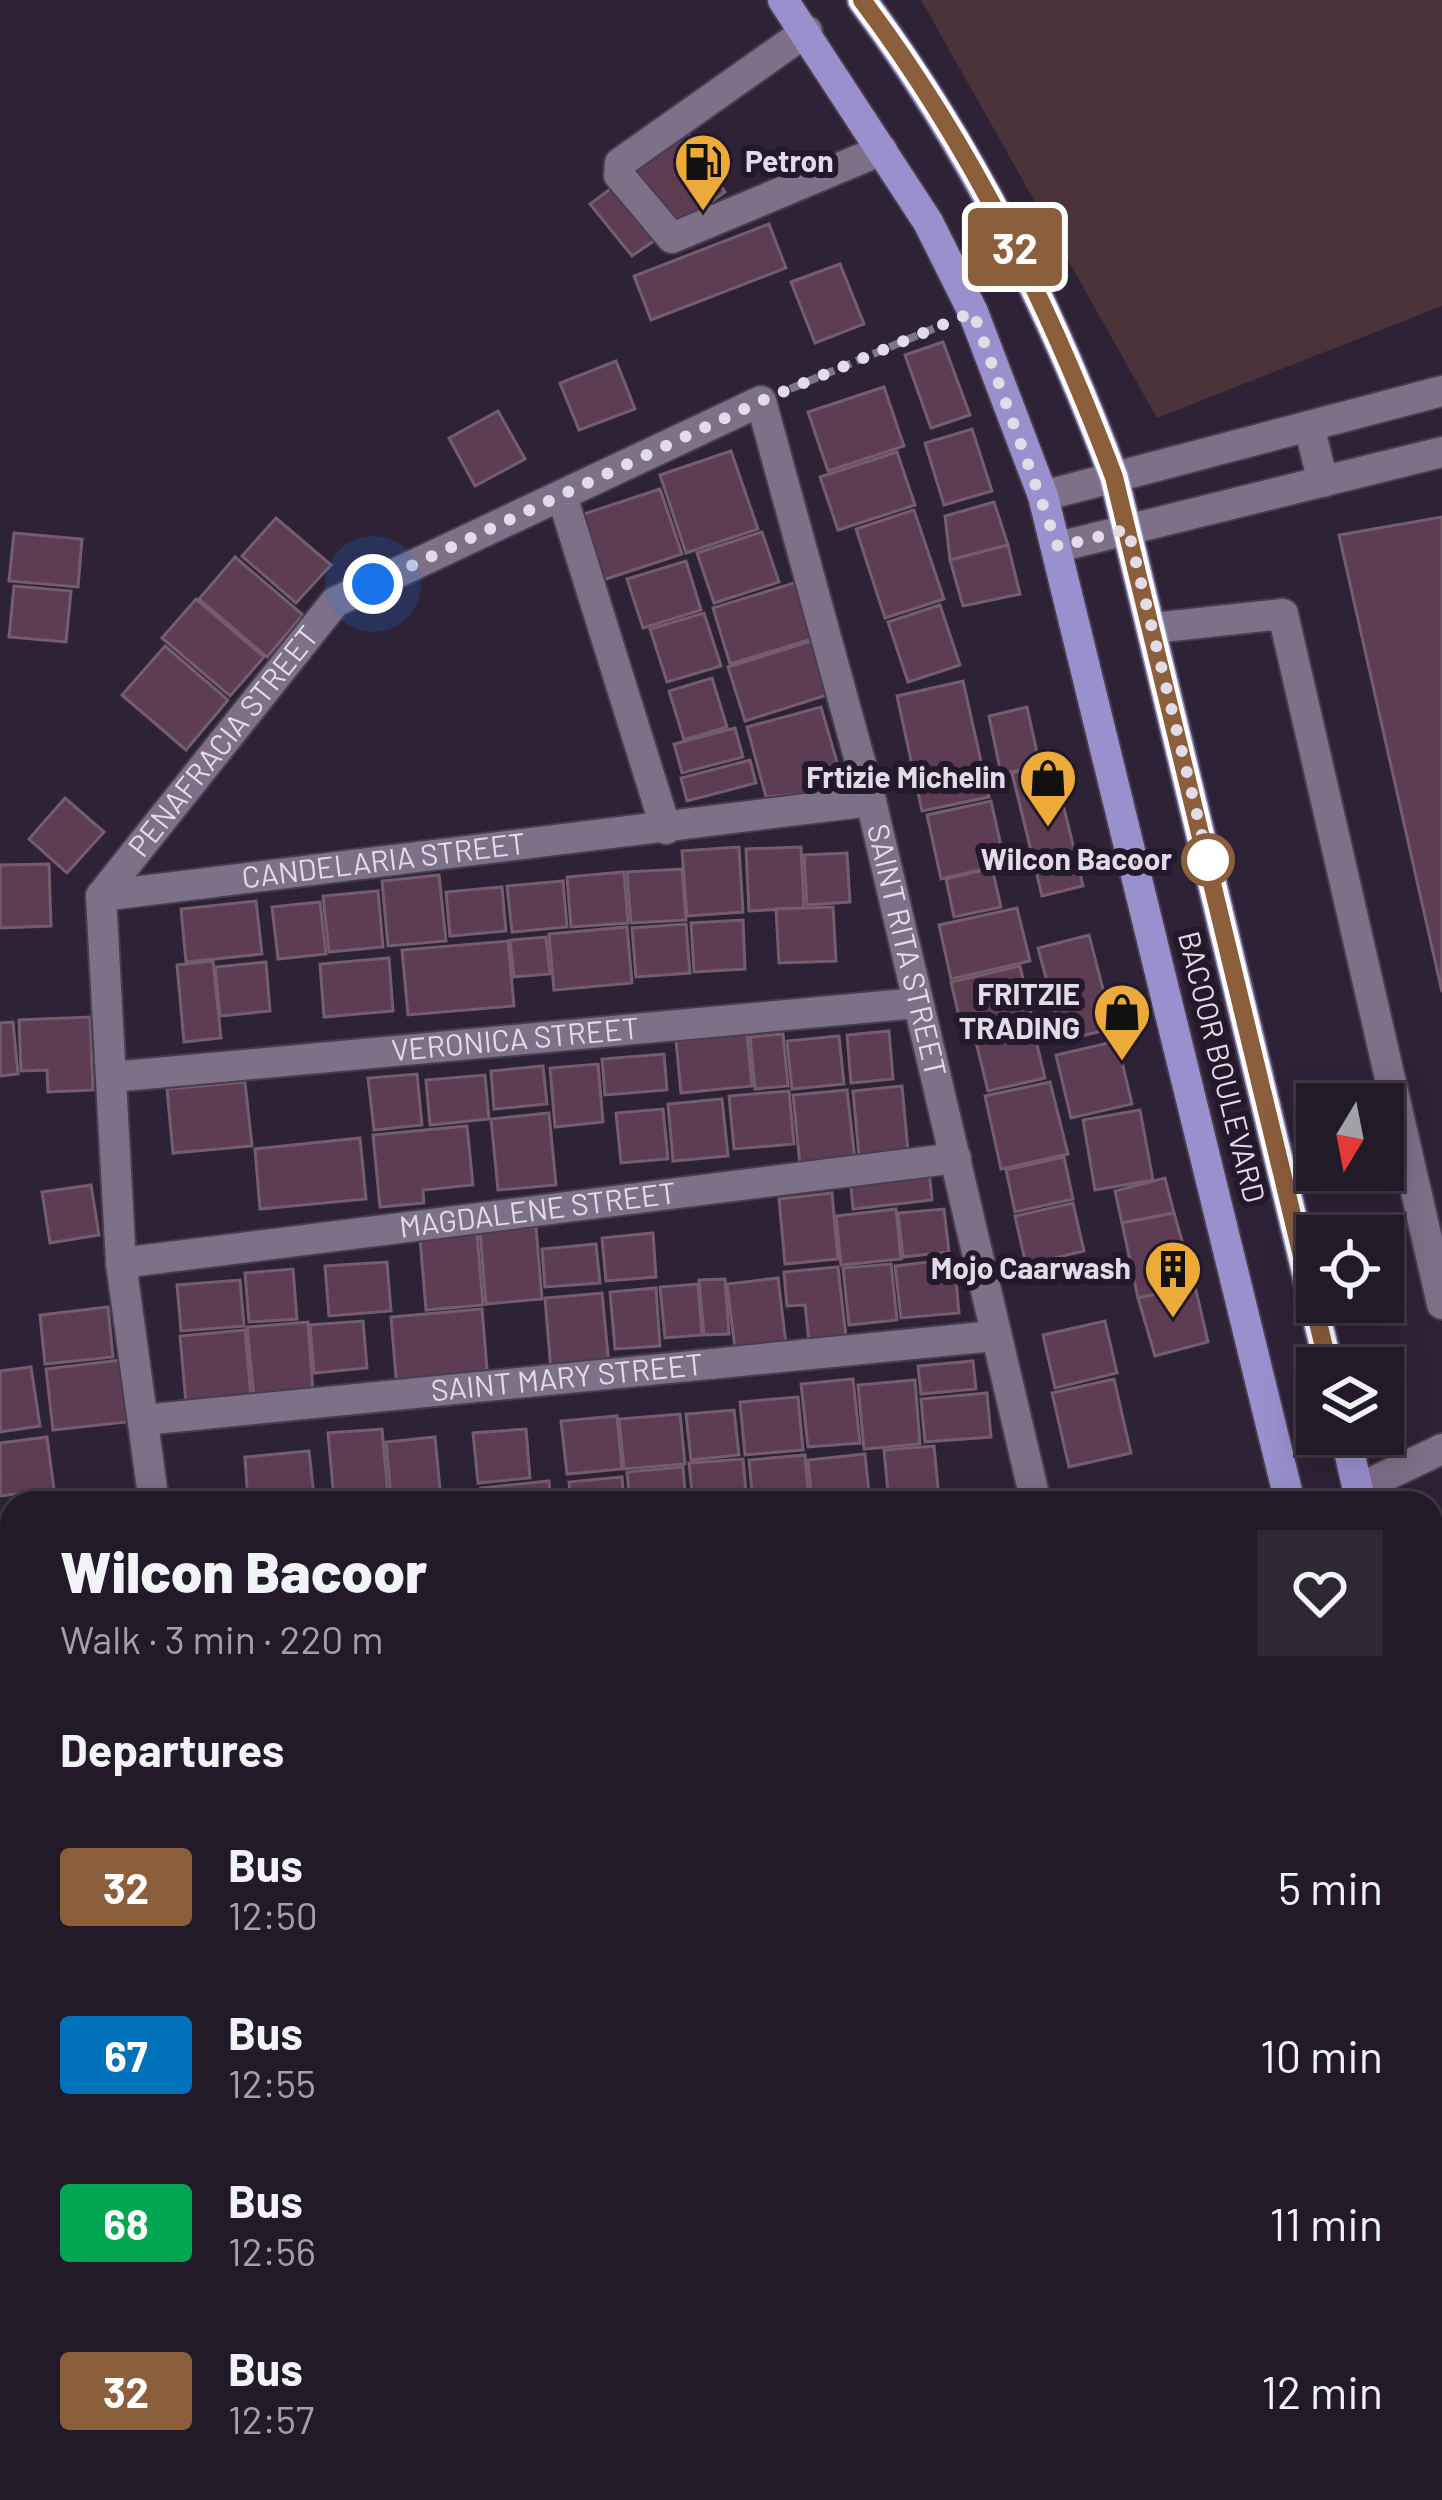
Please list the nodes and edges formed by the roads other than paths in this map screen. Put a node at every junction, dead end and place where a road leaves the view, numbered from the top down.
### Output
1 (783, 0) edge
2 (862, 0) edge
3 (806, 31) junction
4 (882, 150) junction
5 (1442, 391) edge
6 (761, 401) joint
7 (1309, 426) junction
8 (1442, 452) edge
9 (1114, 477) junction
10 (1323, 482) junction
11 (562, 496) junction
12 (1043, 496) junction
13 (1128, 529) junction
14 (1058, 547) junction
15 (1153, 628) junction
16 (871, 801) junction
17 (666, 830) junction
18 (101, 896) junction
19 (917, 1003) junction
20 (112, 1077) junction
21 (956, 1158) junction
22 (121, 1263) junction
23 (1442, 1304) edge
24 (994, 1336) junction
25 (1324, 1347) edge
26 (142, 1420) junction
27 (1442, 1449) edge
28 (1350, 1455) edge
29 (152, 1491) edge
30 (1033, 1491) edge
31 (1287, 1491) edge
32 (1358, 1491) edge
33 (1368, 1491) edge

1 - 3 main road, BACOOR BOULEVARD
2 - 9 main road, BACOOR BOULEVARD
3 - 4 main road, BACOOR BOULEVARD
3 - 4 street
4 - 12 main road, BACOOR BOULEVARD
5 - 7 street
6 - 11 street, PENAFRACIA STREET
6 - 16 street, SAINT RITA STREET
7 - 9 street
7 - 10 street
8 - 10 street
9 - 12 street
9 - 13 main road, BACOOR BOULEVARD
10 - 13 street
11 - 17 street
11 - 18 street, PENAFRACIA STREET
12 - 14 main road, BACOOR BOULEVARD
13 - 14 street
13 - 15 main road, BACOOR BOULEVARD
14 - 31 main road, BACOOR BOULEVARD
15 - 23 street
15 - 25 main road, BACOOR BOULEVARD
16 - 17 street, CANDELARIA STREET
16 - 19 street, SAINT RITA STREET
17 - 18 street, CANDELARIA STREET
18 - 20 street
19 - 20 street, VERONICA STREET
19 - 21 street, SAINT RITA STREET
20 - 22 street
21 - 22 street, MAGDALENE STREET
21 - 24 street, SAINT RITA STREET
22 - 26 street
24 - 26 street, SAINT MARY STREET
24 - 30 street, SAINT RITA STREET
26 - 29 street
27 - 33 street
28 - 32 main road

